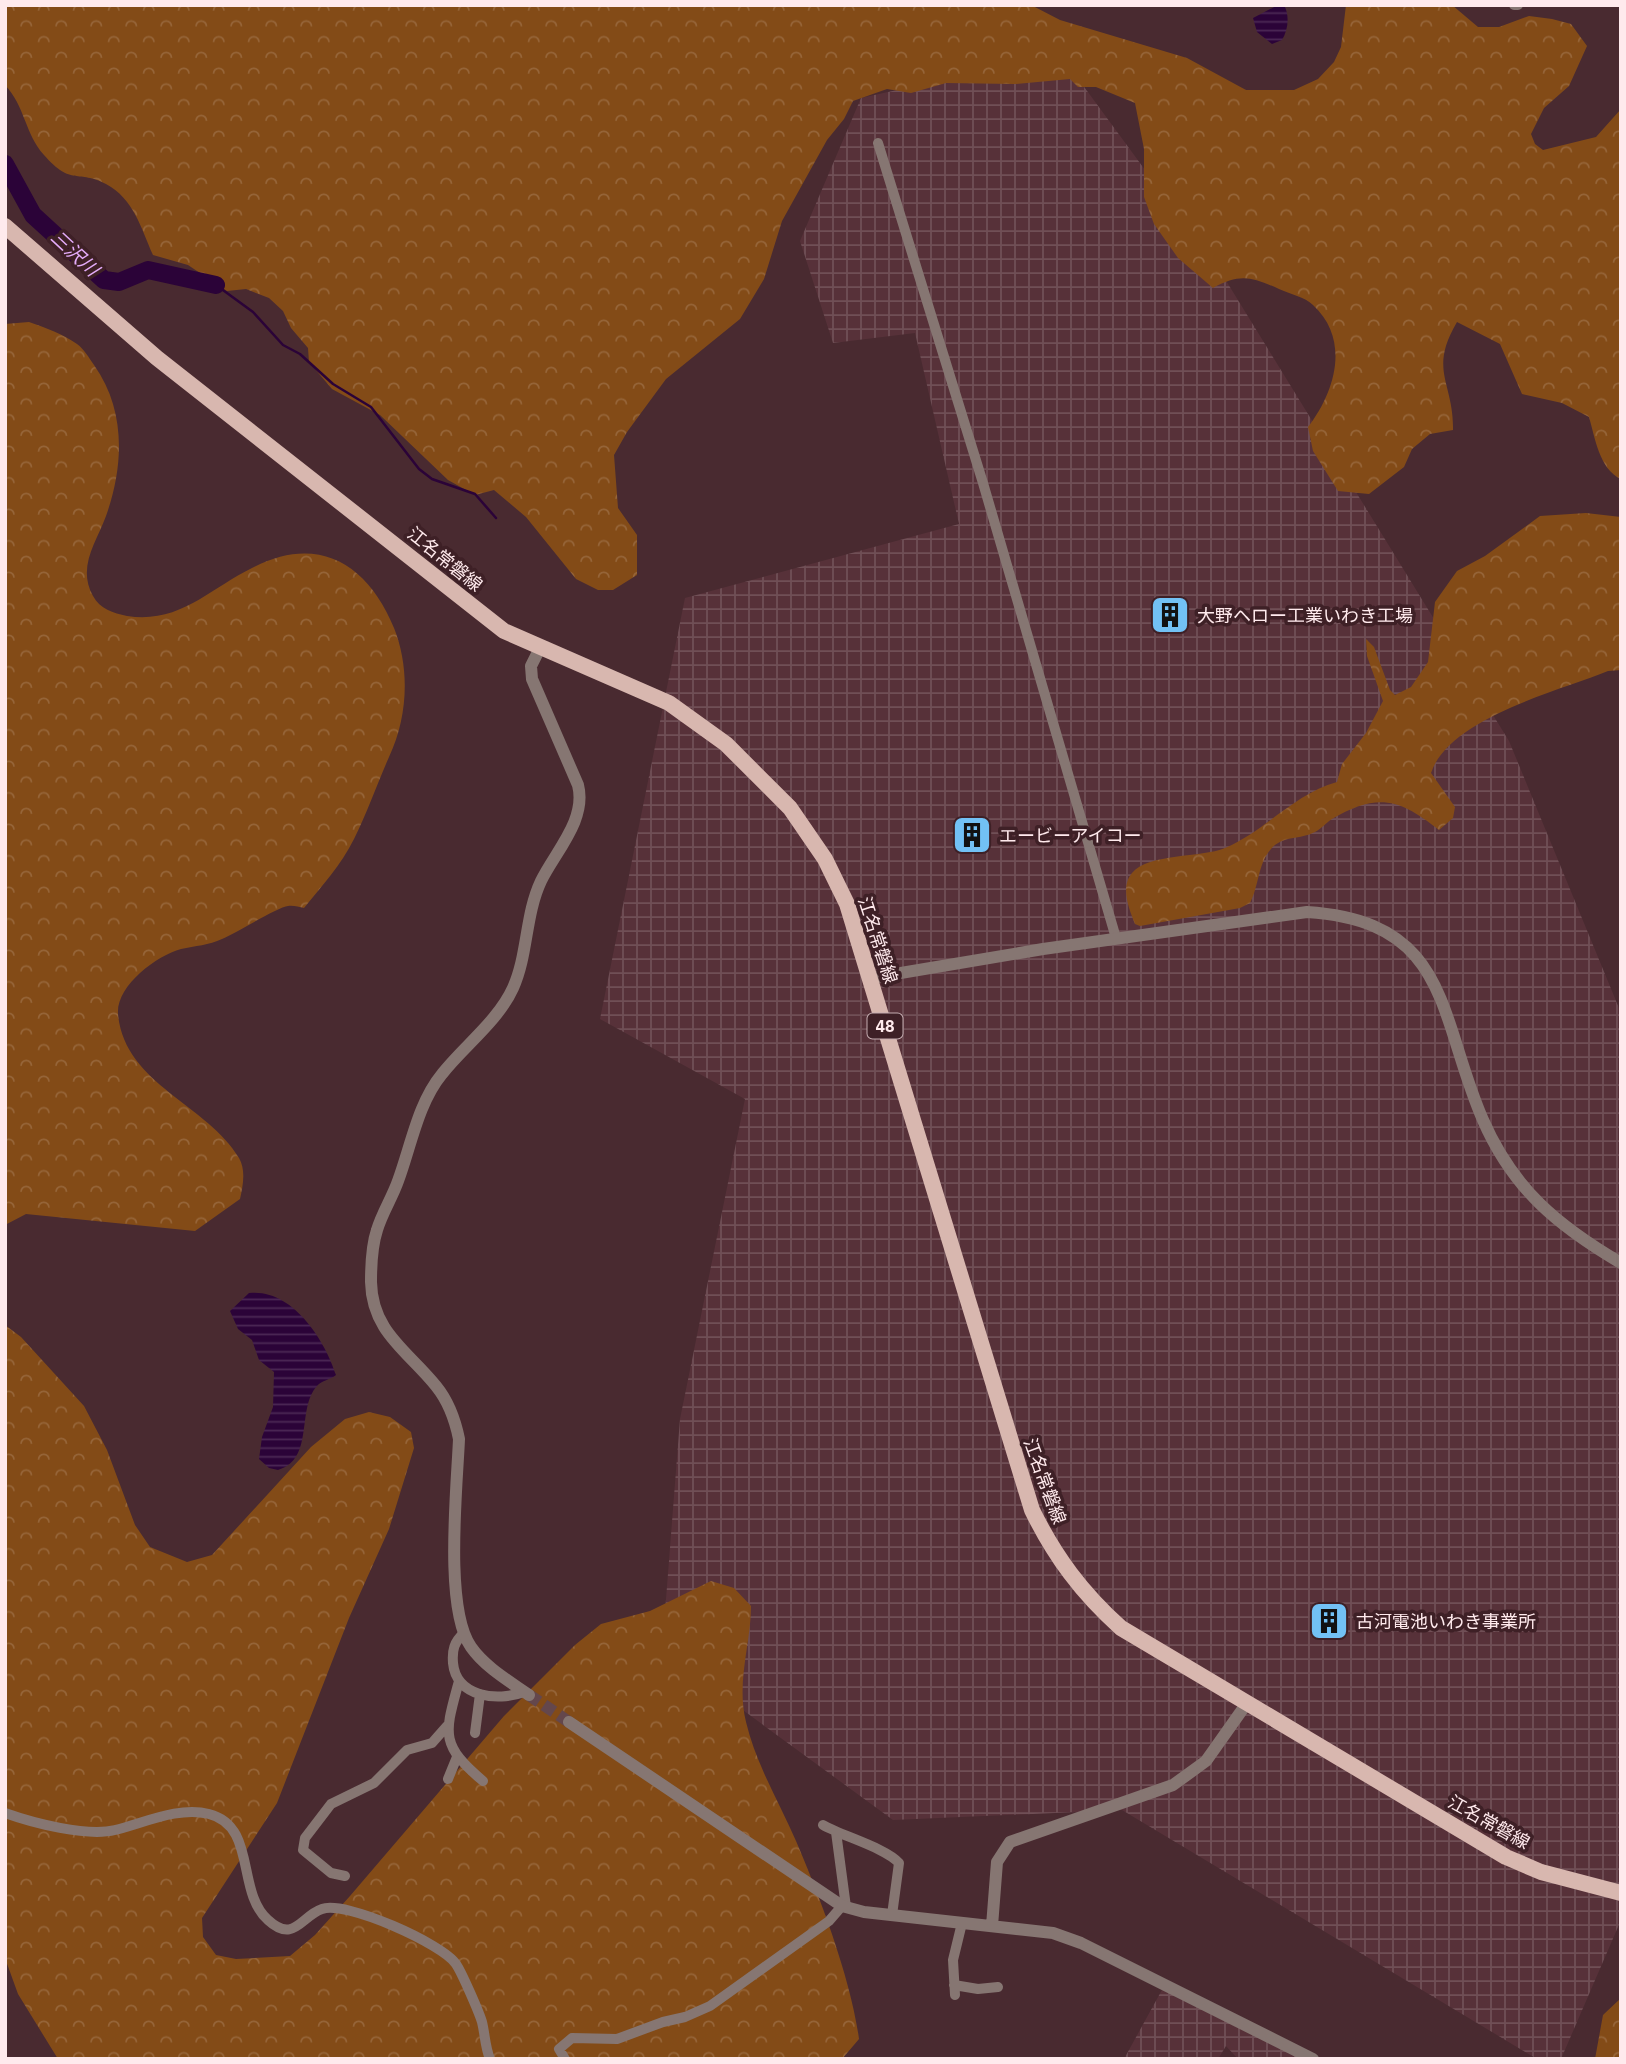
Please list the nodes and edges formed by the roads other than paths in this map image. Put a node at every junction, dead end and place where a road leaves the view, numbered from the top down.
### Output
1 (878, 143) dead end
2 (5, 226) edge
3 (540, 648) junction
4 (1116, 939) junction
5 (871, 978) junction
6 (1621, 1263) edge
7 (464, 1633) junction
8 (459, 1681) junction
9 (526, 1693) joint
10 (480, 1694) junction
11 (1247, 1703) junction
12 (569, 1723) tunnel mouth
13 (447, 1726) junction
14 (475, 1733) dead end
15 (457, 1757) junction
16 (448, 1779) dead end
17 (483, 1781) dead end
18 (5, 1814) edge
19 (823, 1825) dead end
20 (836, 1832) junction
21 (345, 1876) dead end
22 (1621, 1893) edge
23 (844, 1906) junction
24 (892, 1915) junction
25 (962, 1923) junction
26 (992, 1926) junction
27 (998, 1987) dead end
28 (490, 2059) edge
29 (565, 2059) edge
30 (1313, 2059) edge

1 - 4 street
2 - 3 main road, 江名常磐線 / 48
3 - 5 main road, 江名常磐線 / 48
3 - 7 street
4 - 5 street
4 - 6 street
5 - 11 main road, 江名常磐線 / 48
7 - 8 street
7 - 9 street
8 - 10 street
8 - 13 street
9 - 10 street
10 - 14 street
11 - 22 main road, 江名常磐線 / 48
11 - 26 street
12 - 23 street
13 - 15 street
13 - 21 street
15 - 16 street
15 - 17 street
18 - 28 street
19 - 20 street
20 - 23 street
20 - 24 street
23 - 24 street
23 - 29 street
24 - 25 street
25 - 26 street
25 - 27 street
26 - 30 street

